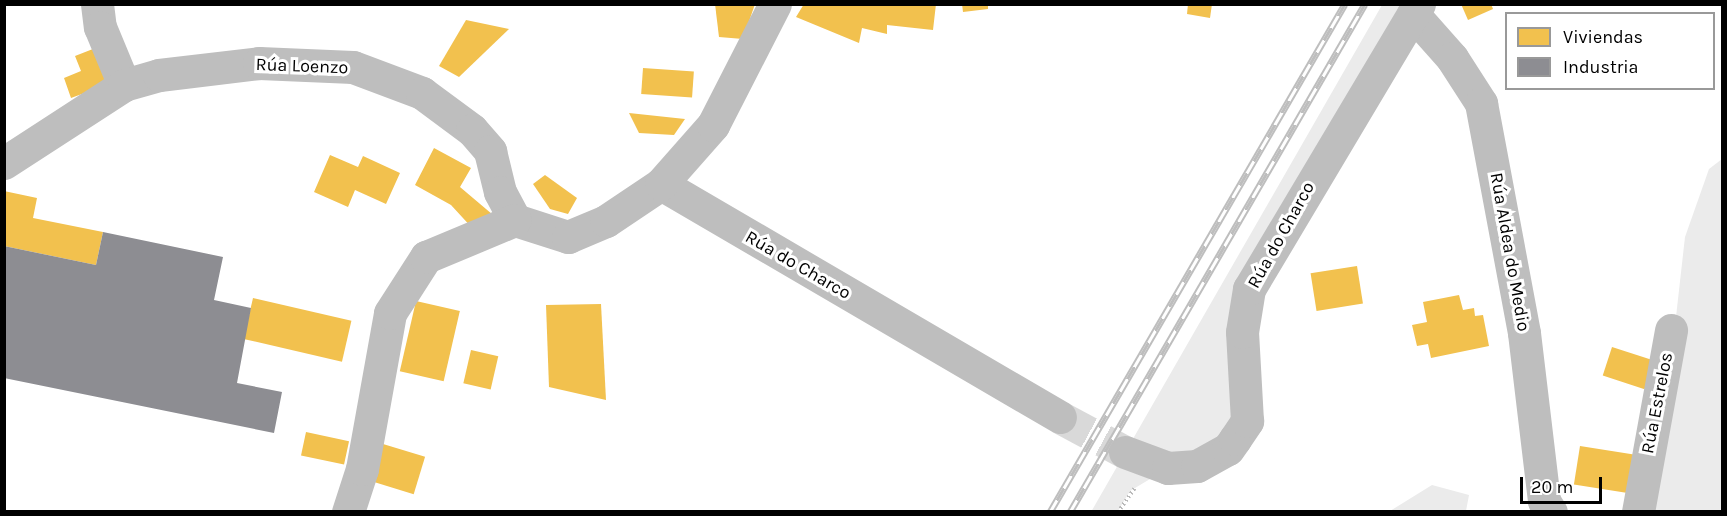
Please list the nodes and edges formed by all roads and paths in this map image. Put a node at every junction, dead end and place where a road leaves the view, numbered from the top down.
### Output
1 (97, 4) edge
2 (775, 4) edge
3 (1416, 9) edge
4 (124, 85) junction
5 (4, 163) edge
6 (661, 184) junction
7 (515, 220) junction
8 (1671, 330) dead end
9 (1060, 417) tunnel mouth
10 (1125, 452) tunnel mouth
11 (348, 512) edge
12 (1551, 512) edge
13 (1638, 512) edge

1 - 4 street
2 - 6 street
3 - 10 street, Rúa do Charco
3 - 12 street, Rúa Aldea do Medio
4 - 5 street, Rúa Loenzo
4 - 7 street, Rúa Loenzo
6 - 7 street
6 - 9 street, Rúa do Charco
7 - 11 street
8 - 13 street, Rúa Estrelos

